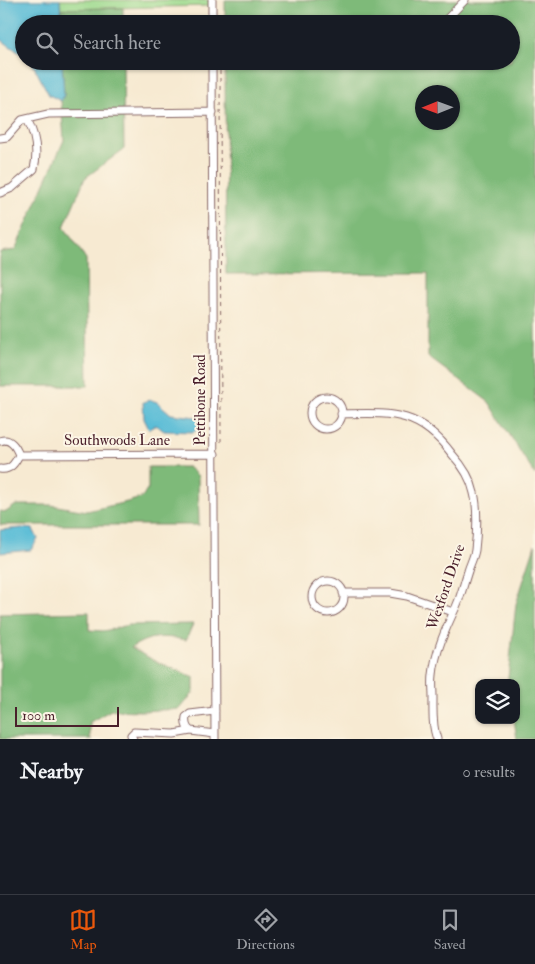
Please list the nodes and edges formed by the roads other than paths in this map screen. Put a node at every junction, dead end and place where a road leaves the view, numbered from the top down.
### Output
1 (212, 0) edge
2 (465, 0) edge
3 (212, 15) edge
4 (451, 15) edge
5 (212, 70) edge
6 (213, 112) junction
7 (27, 119) junction
8 (0, 138) edge
9 (1, 195) edge
10 (341, 414) junction
11 (0, 441) edge
12 (218, 452) junction
13 (19, 455) junction
14 (0, 469) edge
15 (343, 594) junction
16 (453, 612) junction
17 (215, 711) junction
18 (191, 731) junction
19 (215, 736) edge
20 (132, 739) edge
21 (437, 739) edge

1 - 3 street
2 - 4 street
5 - 6 street, Pettibone Road
6 - 7 street
6 - 12 street, Pettibone Road
7 - 8 street
7 - 9 street
10 - 10 street
10 - 16 street, Wexford Drive
11 - 13 street
12 - 13 street, Southwoods Lane
12 - 17 street, Pettibone Road
13 - 14 street
15 - 15 street
15 - 16 street
16 - 21 street, Wexford Drive
17 - 18 street
17 - 19 street, Pettibone Road
18 - 19 street
18 - 20 street

